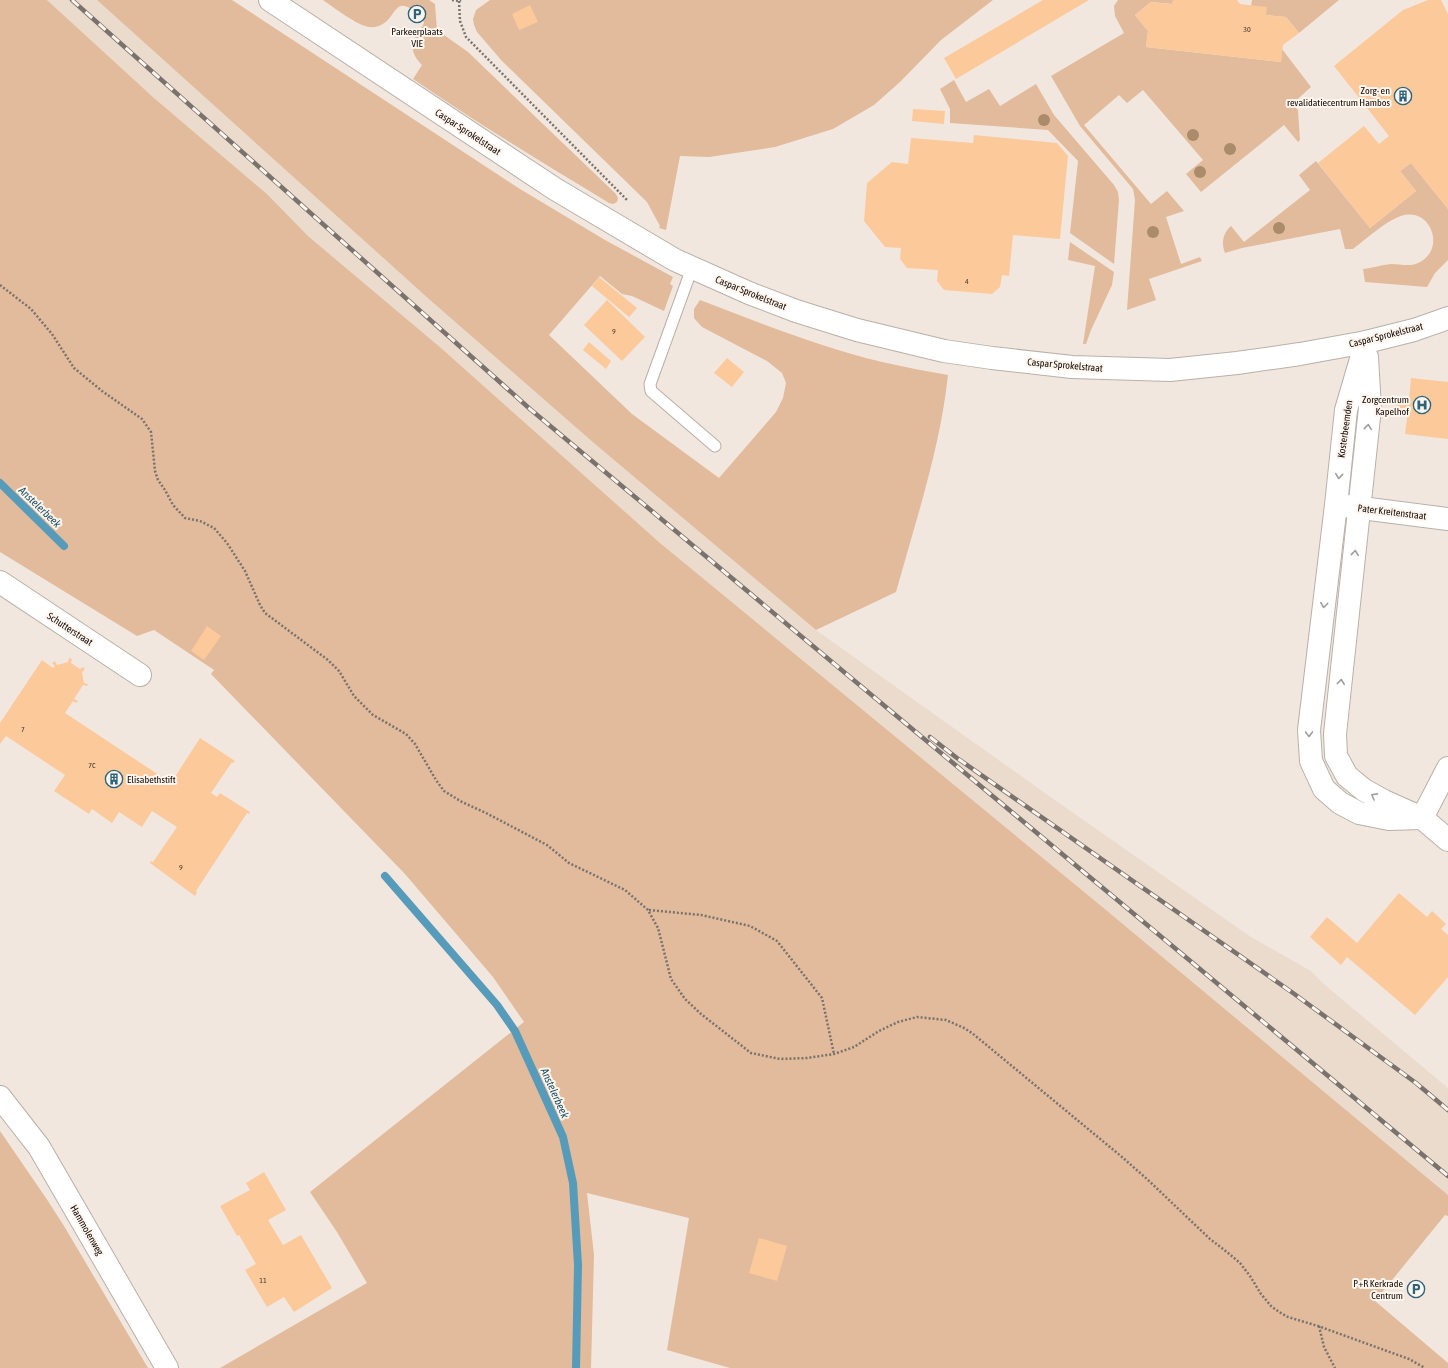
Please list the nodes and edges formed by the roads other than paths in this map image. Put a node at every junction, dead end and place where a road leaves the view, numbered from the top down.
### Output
1 (270, 0) edge
2 (692, 268) junction
3 (1448, 318) edge
4 (1366, 342) junction
5 (715, 446) dead end
6 (1336, 505) junction
7 (1360, 508) junction
8 (1448, 519) edge
9 (0, 582) edge
10 (140, 675) dead end
11 (1448, 768) edge
12 (1422, 818) junction
13 (1448, 840) edge
14 (0, 1097) edge
15 (168, 1368) edge

1 - 2 street, Caspar Sprokelstraat
2 - 4 street, Caspar Sprokelstraat
2 - 5 lane
3 - 4 street, Caspar Sprokelstraat
4 -> 6 street, Kosterbeemden
7 -> 4 street, Kosterbeemden
6 - 7 street, Pater Kreitenstraat
6 -> 12 street, Kosterbeemden
7 - 8 street, Pater Kreitenstraat
12 -> 7 street, Kosterbeemden
9 - 10 street, Schutterstraat
11 - 12 street
12 - 13 street, Kosterbeemden
14 - 15 street, Hammolenweg

